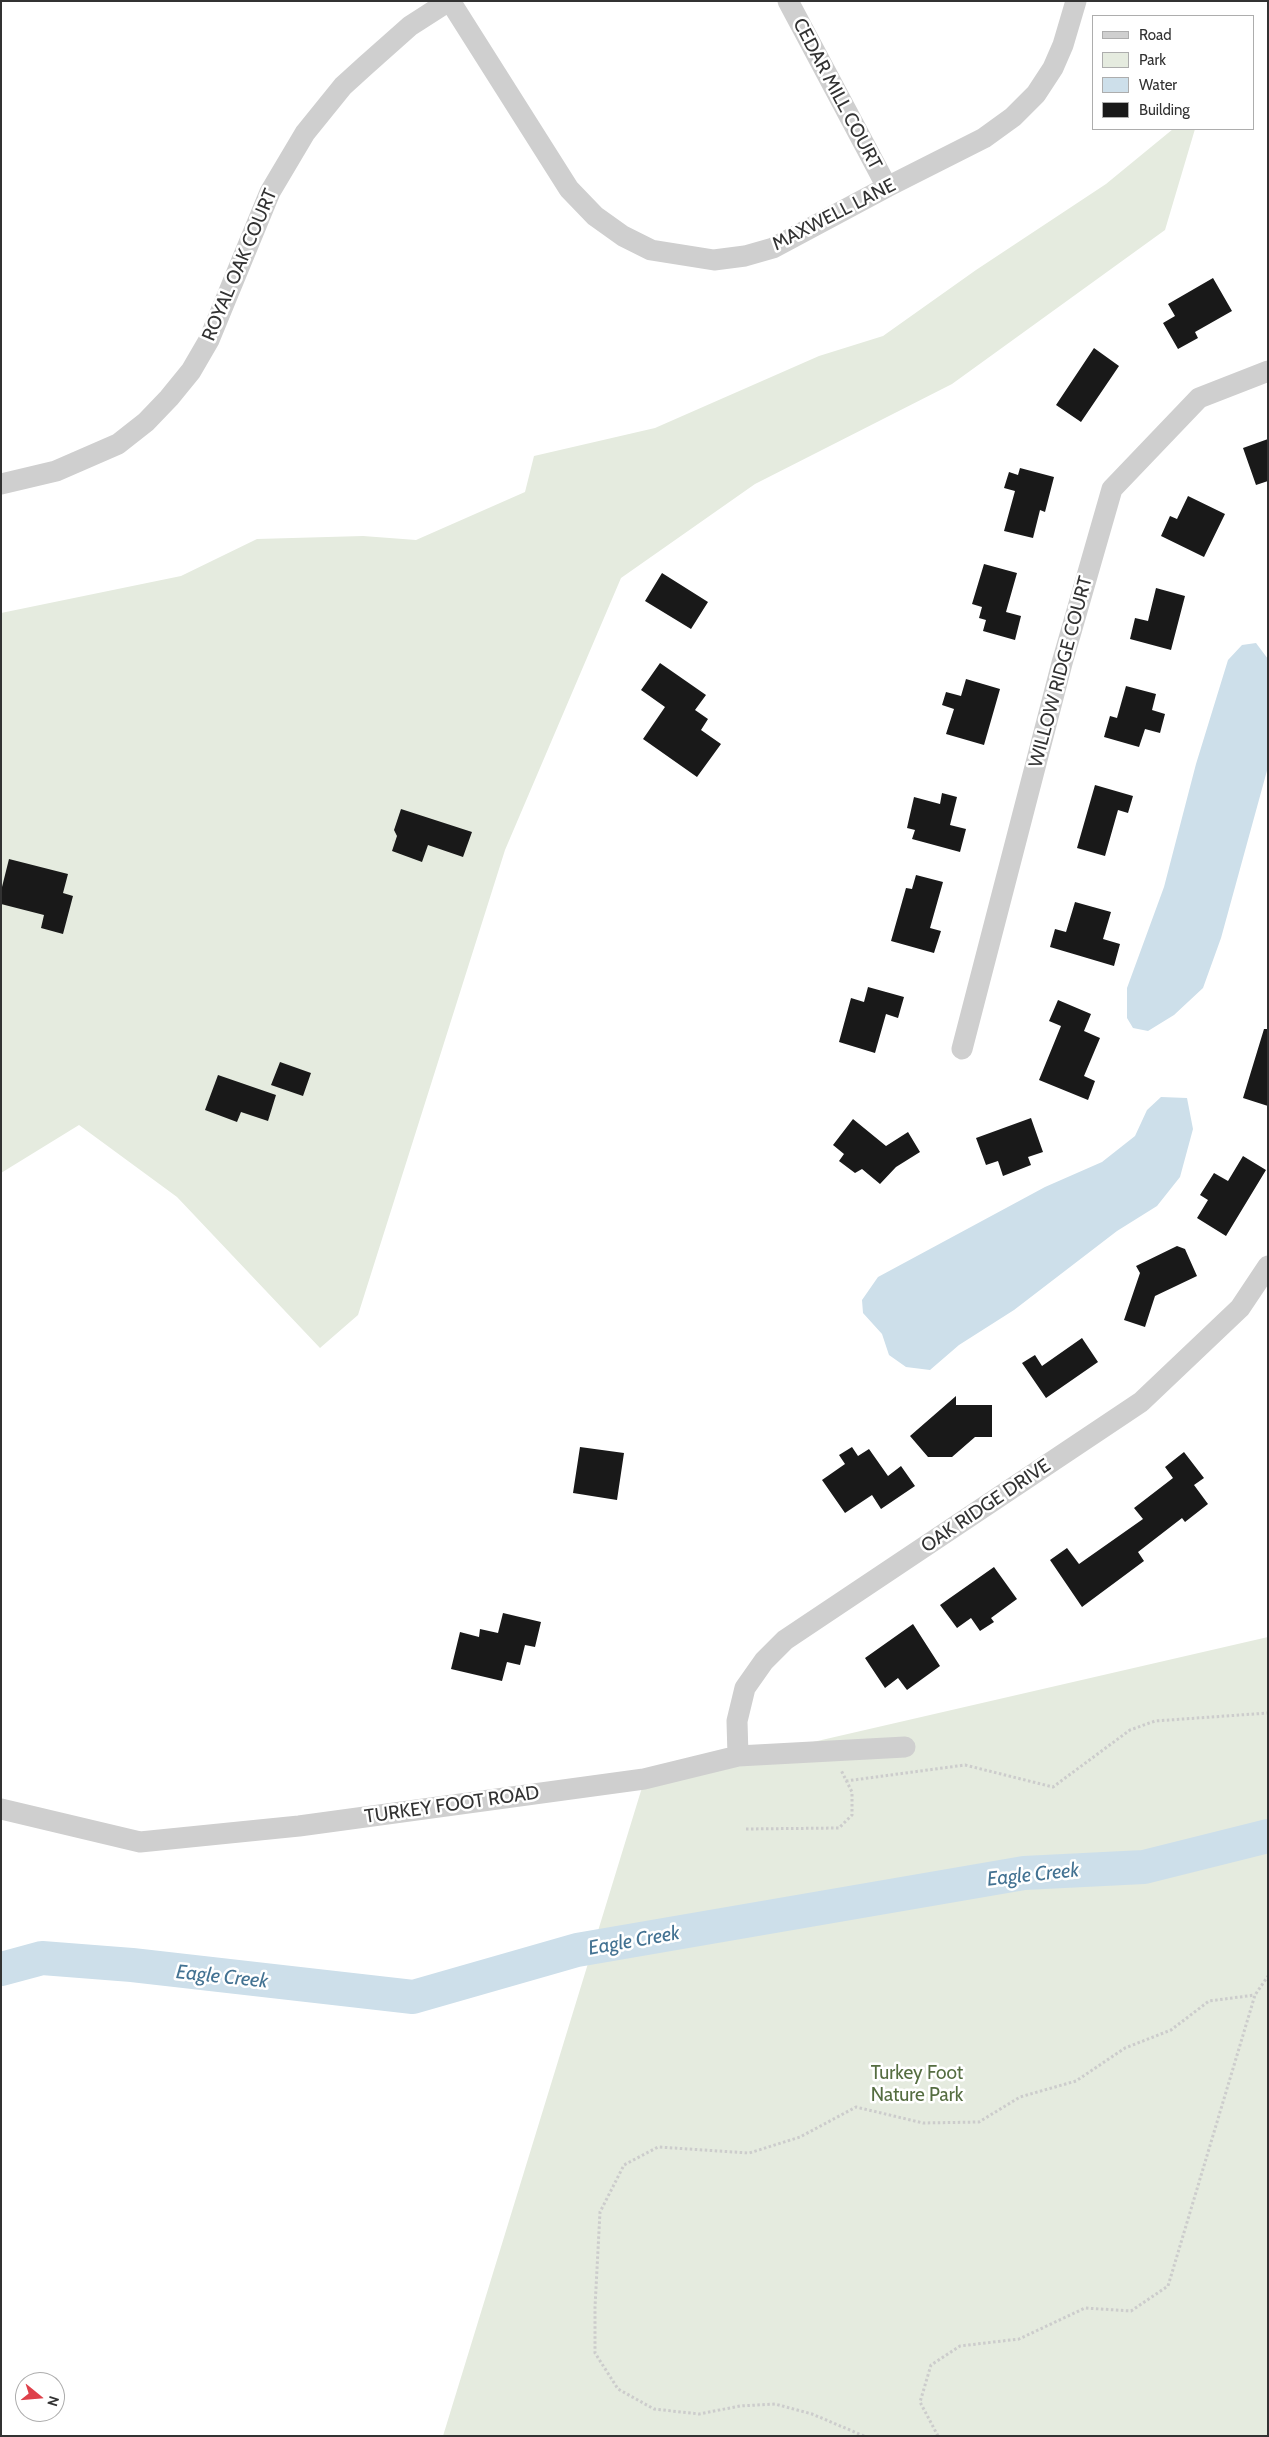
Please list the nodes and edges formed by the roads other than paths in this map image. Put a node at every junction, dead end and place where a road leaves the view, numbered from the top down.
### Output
1 (449, 1) edge
2 (788, 1) edge
3 (1076, 1) edge
4 (887, 187) junction
5 (1268, 371) edge
6 (1, 484) edge
7 (962, 1049) dead end
8 (1268, 1266) edge
9 (905, 1747) dead end
10 (738, 1756) junction
11 (1, 1809) edge

1 - 4 street, MAXWELL LANE
1 - 6 street, ROYAL OAK COURT
2 - 4 street, CEDAR MILL COURT
3 - 4 street, MAXWELL LANE
5 - 7 street, WILLOW RIDGE COURT
8 - 10 street, OAK RIDGE DRIVE
9 - 10 street, TURKEY FOOT ROAD
10 - 11 street, TURKEY FOOT ROAD

